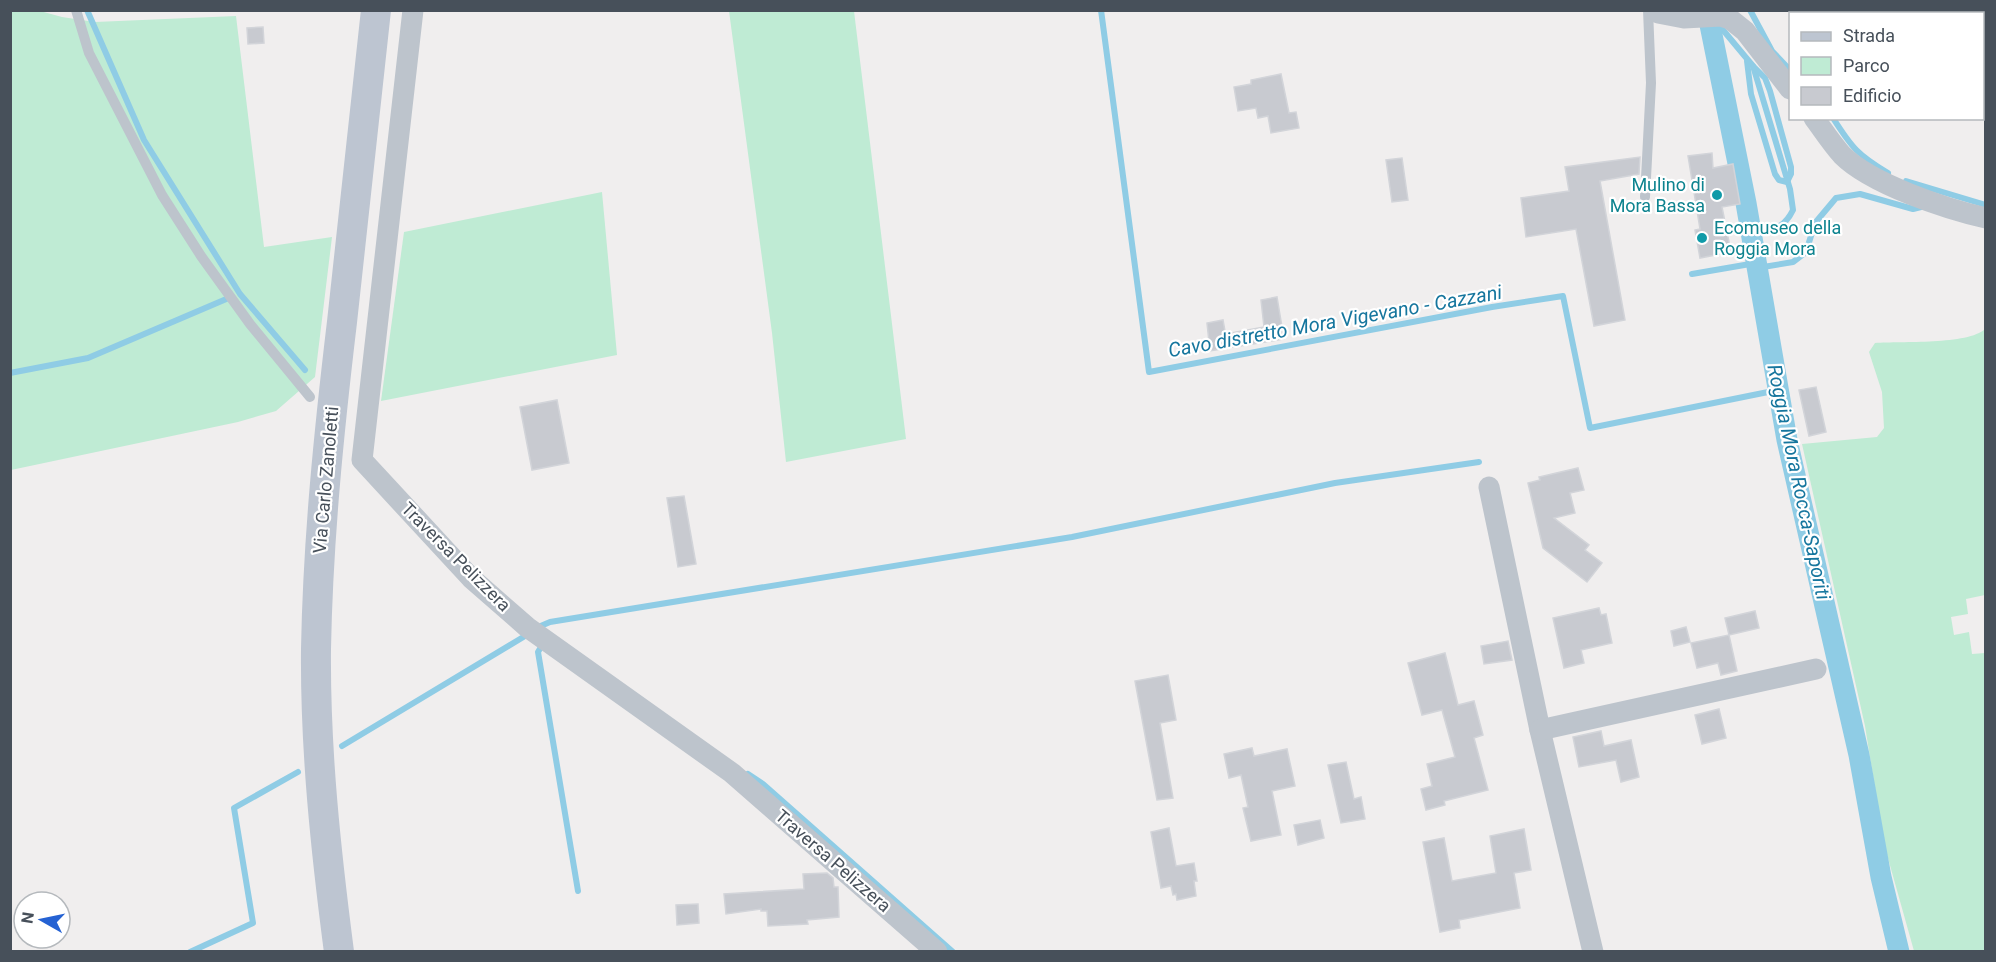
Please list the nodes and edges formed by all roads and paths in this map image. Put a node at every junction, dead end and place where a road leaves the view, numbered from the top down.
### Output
1 (76, 10) edge
2 (376, 10) edge
3 (413, 10) edge
4 (1648, 10) edge
5 (1657, 10) edge
6 (1789, 87) edge
7 (1816, 120) edge
8 (1645, 197) dead end
9 (1986, 218) edge
10 (310, 397) dead end
11 (1489, 487) dead end
12 (1816, 669) dead end
13 (1540, 730) junction
14 (339, 951) edge
15 (937, 951) edge
16 (1593, 951) edge

1 - 10 lane
2 - 14 main road, Via Carlo Zanoletti
3 - 15 street, Traversa Pelizzera
4 - 8 lane
5 - 6 street
7 - 9 street
11 - 13 street
12 - 13 street
13 - 16 street

